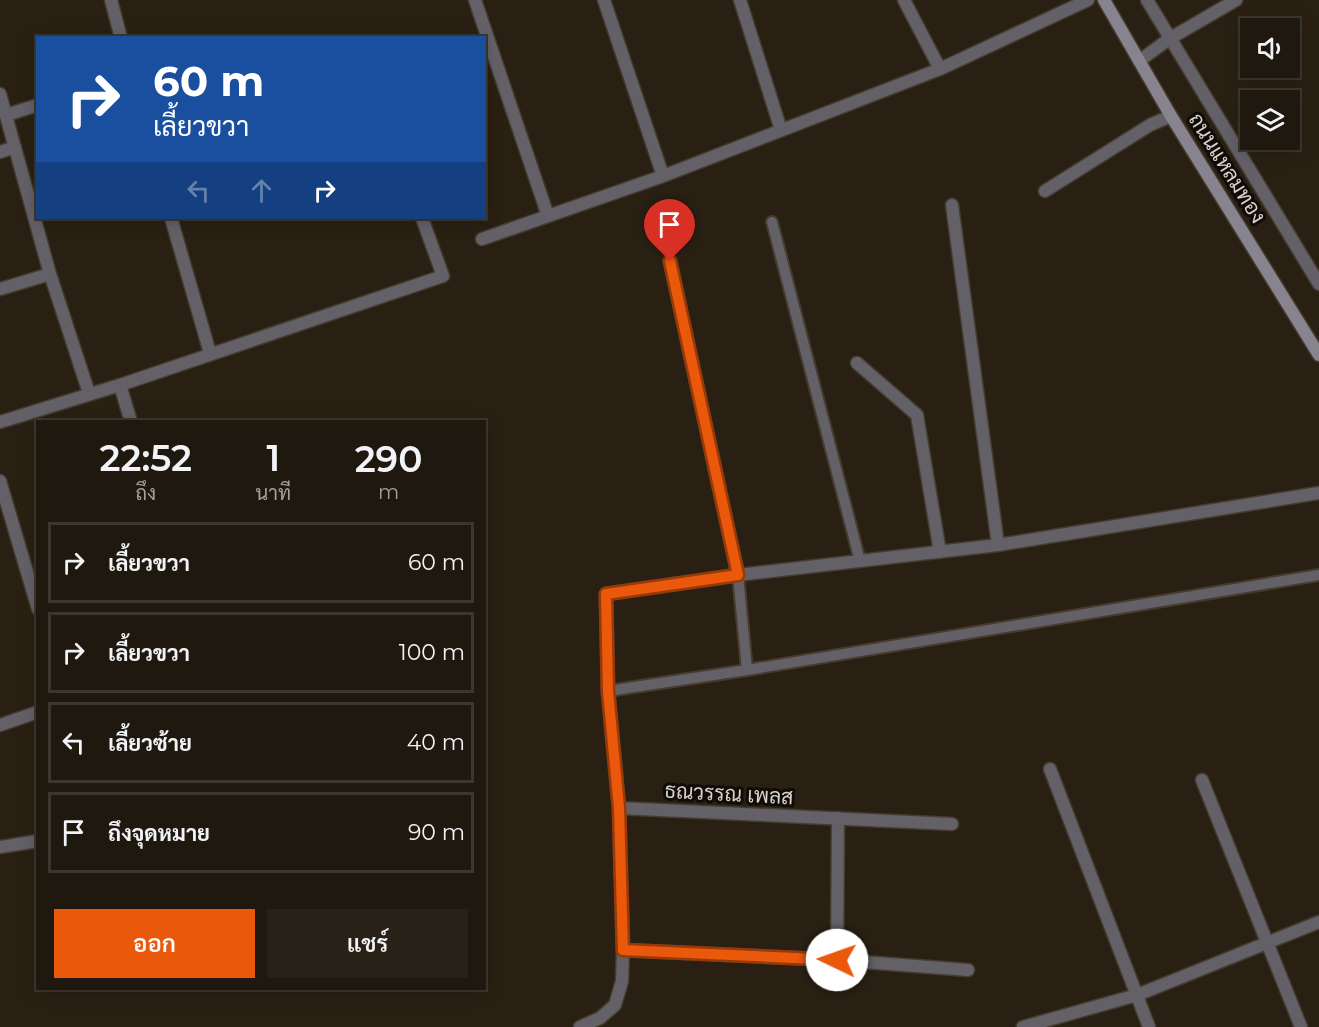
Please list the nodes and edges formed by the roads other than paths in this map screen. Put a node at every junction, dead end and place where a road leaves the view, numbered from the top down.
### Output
1 (111, 0) edge
2 (475, 0) edge
3 (604, 0) edge
4 (740, 0) edge
5 (904, 0) edge
6 (1088, 0) edge
7 (1104, 0) edge
8 (1147, 0) edge
9 (1236, 0) edge
10 (120, 36) edge
11 (1169, 39) junction
12 (1139, 61) junction
13 (940, 69) junction
14 (0, 94) edge
15 (36, 106) edge
16 (6, 115) junction
17 (1172, 116) junction
18 (782, 130) junction
19 (15, 147) junction
20 (0, 152) edge
21 (663, 176) junction
22 (1045, 191) dead end
23 (952, 205) dead end
24 (548, 216) junction
25 (171, 219) edge
26 (422, 219) edge
27 (772, 222) dead end
28 (482, 240) dead end
29 (670, 261) dead end
30 (50, 274) junction
31 (1319, 284) edge
32 (0, 289) edge
33 (210, 353) junction
34 (1319, 355) edge
35 (857, 363) dead end
36 (120, 385) junction
37 (89, 393) junction
38 (130, 420) edge
39 (0, 422) edge
40 (0, 482) edge
41 (1319, 493) edge
42 (998, 545) junction
43 (940, 552) junction
44 (860, 561) junction
45 (738, 575) junction
46 (1319, 575) edge
47 (36, 602) edge
48 (747, 670) junction
49 (608, 691) junction
50 (36, 713) edge
51 (0, 725) edge
52 (1050, 769) dead end
53 (1202, 780) dead end
54 (619, 808) junction
55 (838, 818) junction
56 (952, 824) dead end
57 (36, 841) edge
58 (1, 844) edge
59 (1319, 922) edge
60 (1268, 943) junction
61 (623, 950) junction
62 (837, 960) junction
63 (968, 970) dead end
64 (1137, 995) junction
65 (580, 1027) edge
66 (1023, 1027) edge
67 (1149, 1027) edge
68 (1301, 1027) edge

1 - 10 street
2 - 24 street
3 - 21 street
4 - 18 street
5 - 13 street
6 - 13 street
7 - 12 main road, ถนนแหลมทอง
8 - 11 street
9 - 11 street
11 - 12 street
11 - 31 street
12 - 17 main road, ถนนแหลมทอง
13 - 18 street
14 - 16 street
15 - 16 street
16 - 19 street
17 - 22 street
17 - 34 main road, ถนนแหลมทอง
18 - 21 street
19 - 20 street
19 - 30 street
21 - 24 street
23 - 42 street
24 - 28 street
25 - 33 street
26 - 33 street
27 - 44 lane
29 - 45 street
30 - 32 street
30 - 37 street
33 - 36 street
35 - 43 street
36 - 37 street
36 - 38 street
37 - 39 street
40 - 47 street
41 - 42 street
42 - 43 street
43 - 44 street
44 - 45 street
45 - 48 lane
45 - 49 street
46 - 48 lane
48 - 49 lane
49 - 54 street
50 - 51 street
52 - 64 street
53 - 60 street
54 - 55 street, ธณวรรณ เพลส
54 - 61 street
55 - 56 street, ธณวรรณ เพลส
55 - 62 street
57 - 58 street
59 - 60 street
60 - 64 street
60 - 68 street
61 - 62 street
61 - 65 street
62 - 63 street
64 - 66 street
64 - 67 street

